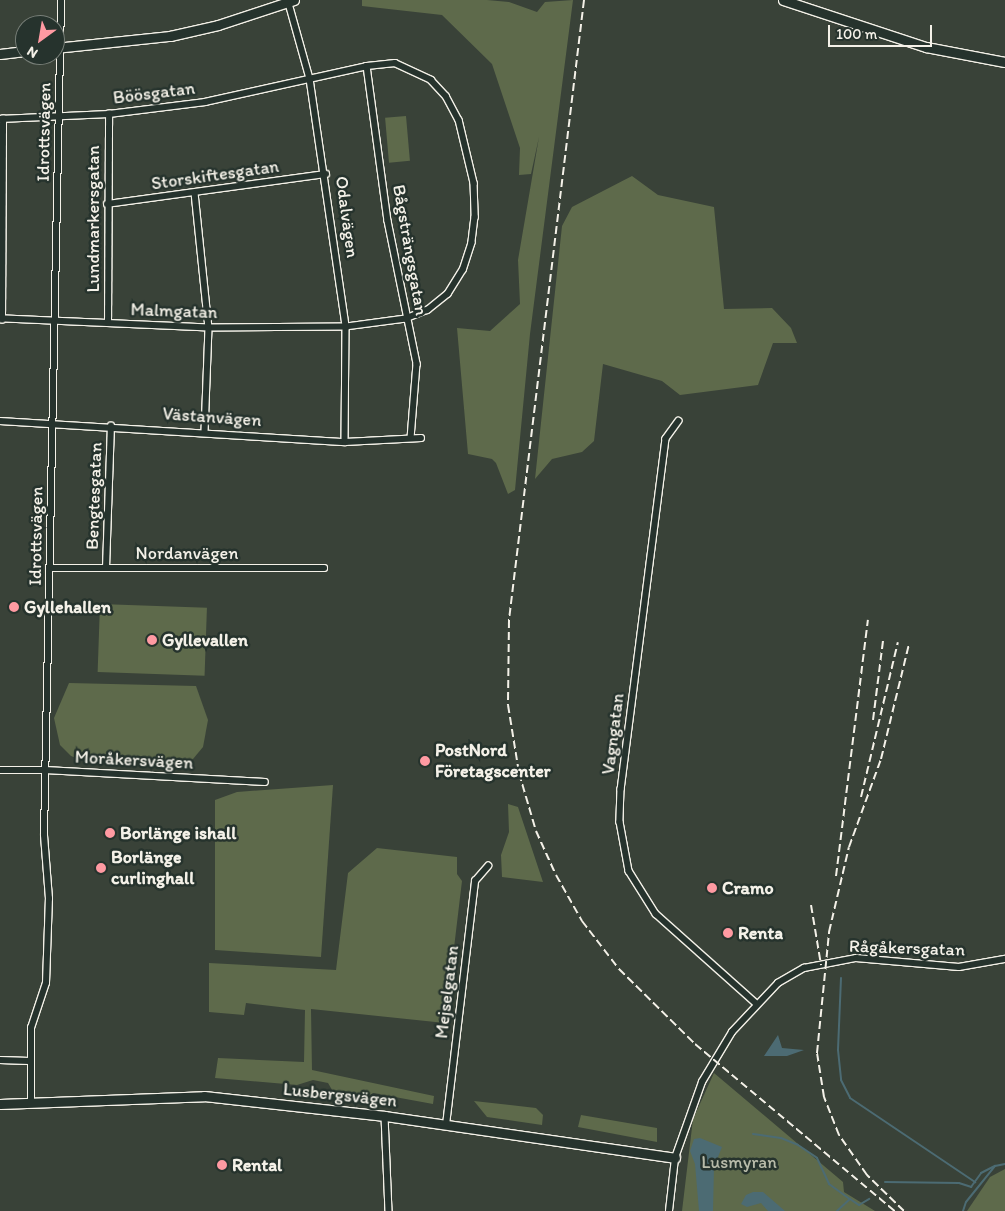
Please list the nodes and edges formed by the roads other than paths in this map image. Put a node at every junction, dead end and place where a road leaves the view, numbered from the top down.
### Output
1 (61, 0) edge
2 (783, 0) edge
3 (290, 1) edge
4 (60, 15) edge
5 (65, 46) edge
6 (15, 52) edge
7 (0, 54) edge
8 (1005, 62) edge
9 (58, 65) edge
10 (367, 66) junction
11 (310, 79) junction
12 (109, 114) junction
13 (58, 116) junction
14 (1, 119) edge
15 (326, 174) junction
16 (195, 193) junction
17 (107, 204) junction
18 (1, 319) edge
19 (406, 319) junction
20 (56, 322) junction
21 (108, 323) junction
22 (346, 327) junction
23 (209, 328) junction
24 (0, 421) edge
25 (679, 421) dead end
26 (54, 423) junction
27 (111, 426) junction
28 (205, 431) junction
29 (411, 438) junction
30 (421, 438) dead end
31 (345, 442) junction
32 (51, 568) junction
33 (106, 568) junction
34 (324, 568) dead end
35 (0, 770) edge
36 (45, 770) junction
37 (265, 782) dead end
38 (488, 866) dead end
39 (1005, 959) edge
40 (756, 1003) junction
41 (0, 1060) edge
42 (29, 1061) junction
43 (31, 1101) junction
44 (0, 1104) edge
45 (385, 1116) junction
46 (446, 1125) junction
47 (675, 1158) junction
48 (389, 1211) edge
49 (669, 1211) edge

1 - 4 street, Idrottsvägen
2 - 8 street
3 - 5 street
3 - 11 street, Odalvägen
6 - 7 street
9 - 13 street, Idrottsvägen
10 - 11 street, Böösgatan
10 - 19 street, Bågsträngsgatan
10 - 19 street, Böösgatan
11 - 12 street, Böösgatan
11 - 15 street, Odalvägen
12 - 13 street, Böösgatan
12 - 17 street, Lundmarkersgatan
13 - 14 street, Böösgatan
13 - 20 street, Idrottsvägen
14 - 18 street
15 - 16 street, Storskiftesgatan
15 - 22 street, Odalvägen
16 - 17 street, Storskiftesgatan
16 - 23 street
17 - 21 street, Lundmarkersgatan
18 - 20 street, Malmgatan
19 - 22 street, Malmgatan
19 - 29 street, Bågsträngsgatan
20 - 21 street, Malmgatan
20 - 26 street, Idrottsvägen
21 - 23 street, Malmgatan
22 - 23 street, Malmgatan
22 - 31 street, Odalvägen
23 - 28 street
24 - 26 street, Västanvägen
25 - 40 street, Vagngatan
26 - 27 street, Västanvägen
26 - 32 street, Idrottsvägen
27 - 28 street, Västanvägen
27 - 33 street, Bengtesgatan
28 - 31 street, Västanvägen
29 - 30 street, Västanvägen
29 - 31 street, Västanvägen
32 - 33 street, Nordanvägen
32 - 36 street, Idrottsvägen
33 - 34 street, Nordanvägen
35 - 36 street, Moråkersvägen
36 - 37 street, Moråkersvägen
36 - 42 street, Idrottsvägen
38 - 46 street, Mejselgatan
39 - 40 street, Rågåkersgatan
40 - 47 street, Rågåkersgatan
41 - 42 street
42 - 43 street, Idrottsvägen
43 - 44 street, Lusbergsvägen
43 - 45 street, Lusbergsvägen
45 - 46 street, Lusbergsvägen
45 - 48 street
46 - 47 street, Lusbergsvägen
47 - 49 street, Rågåkersgatan

